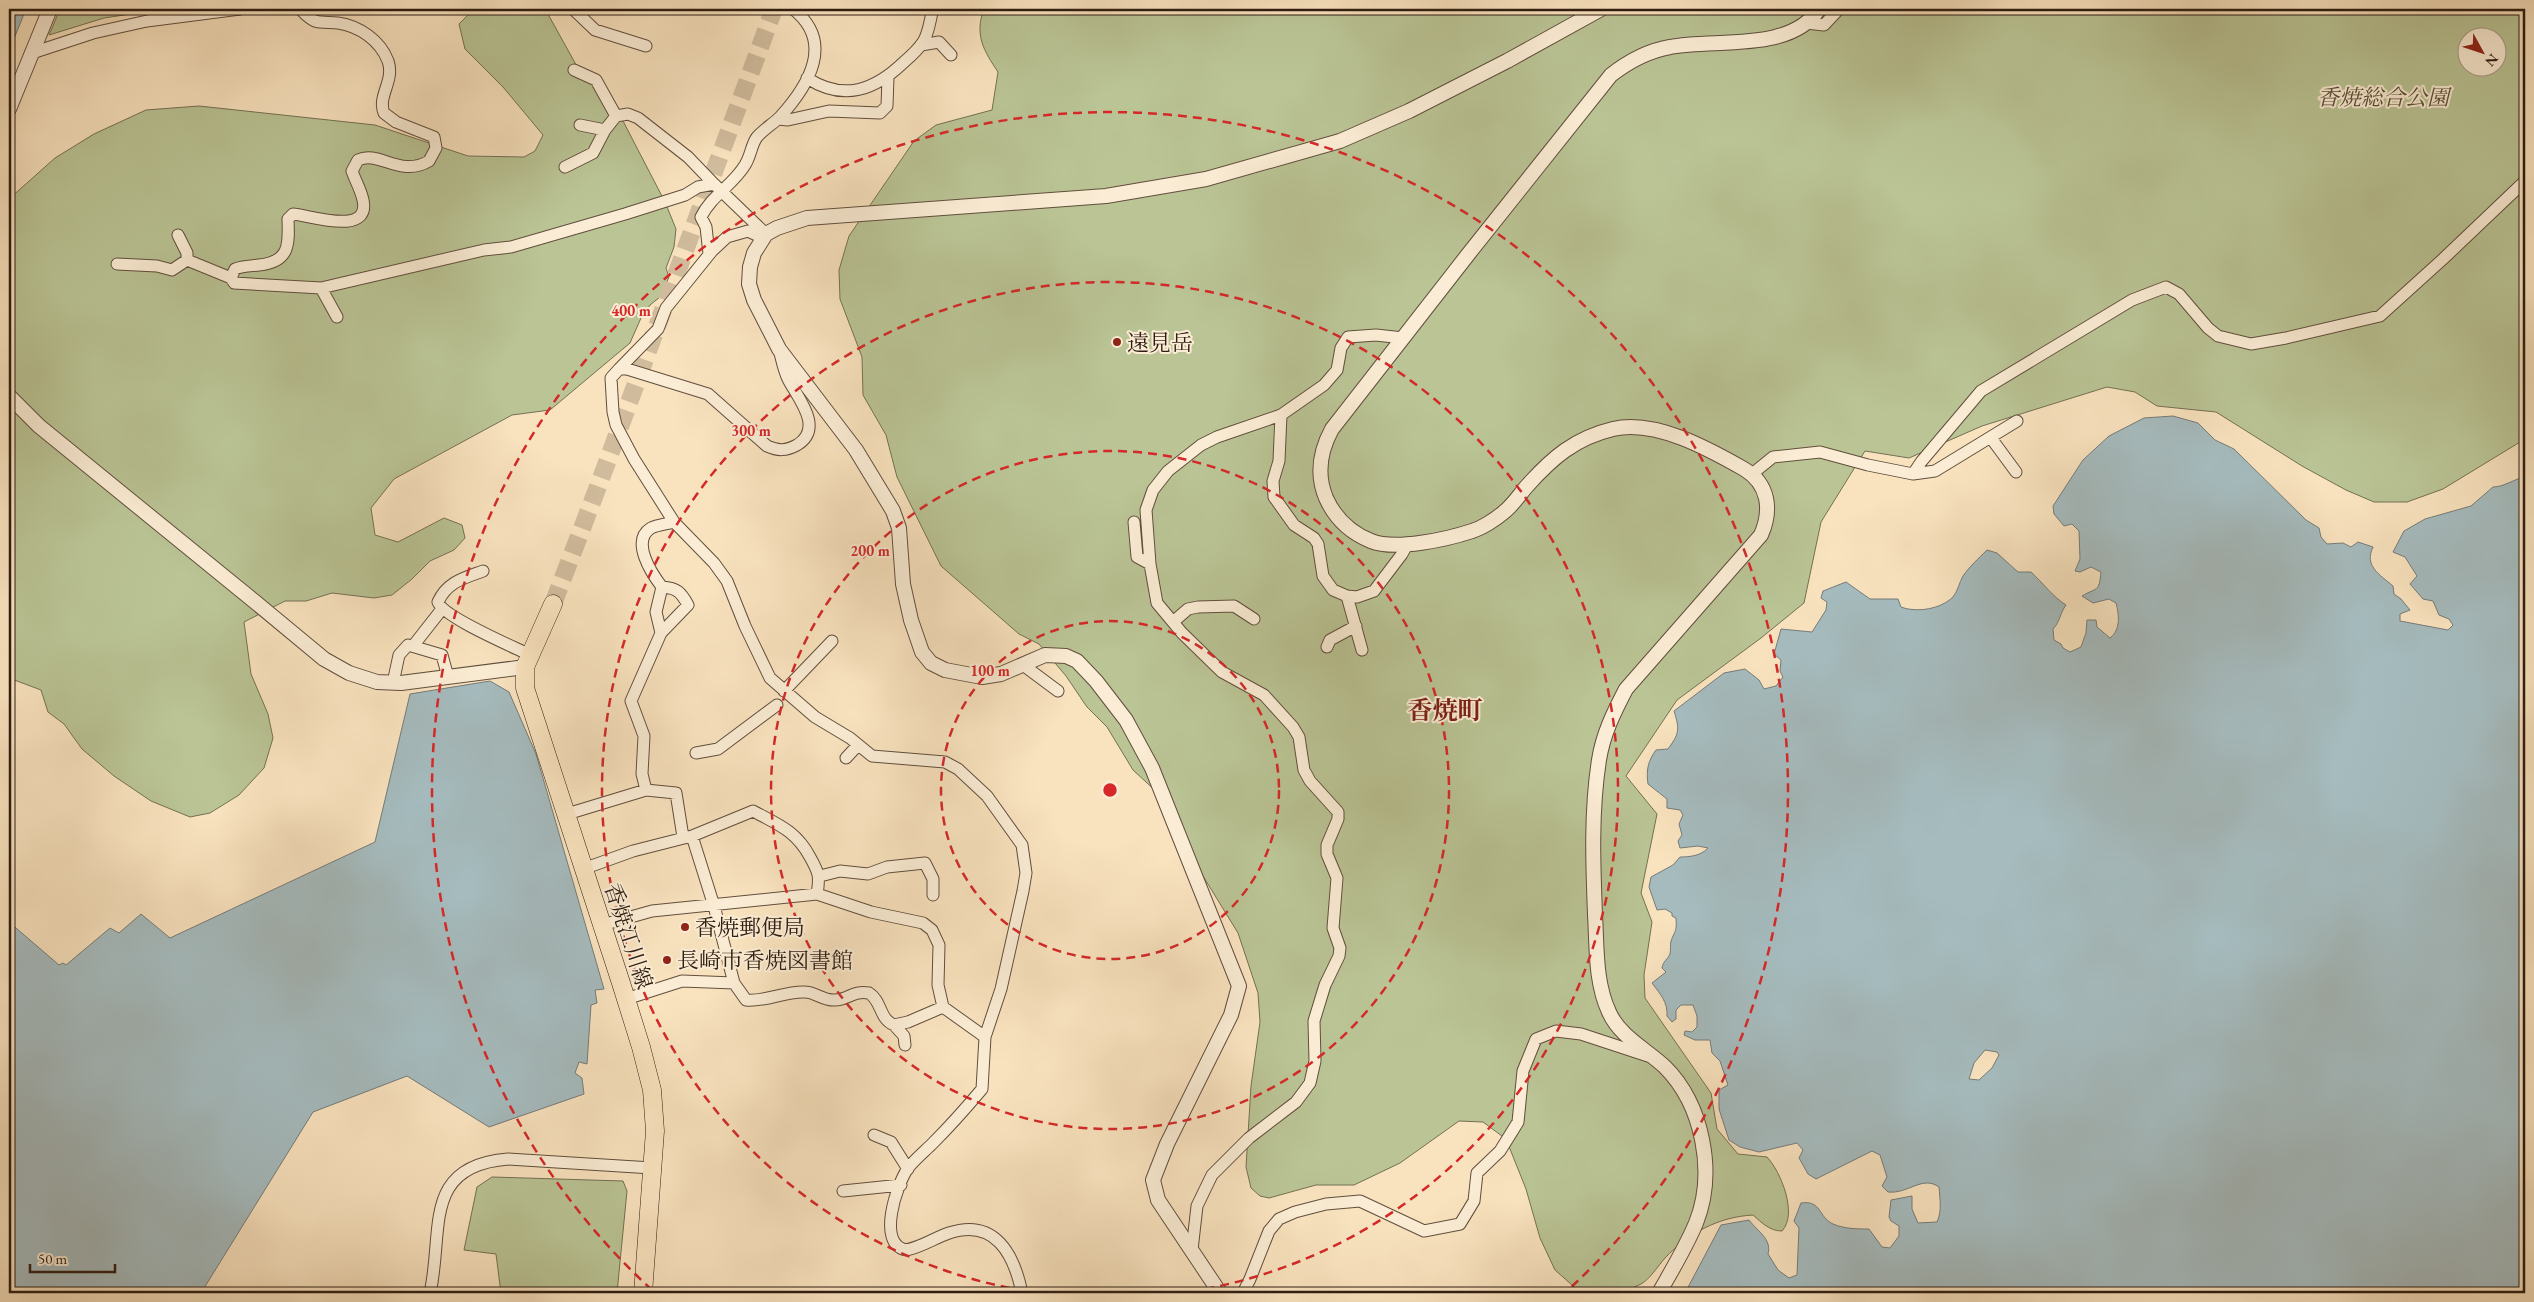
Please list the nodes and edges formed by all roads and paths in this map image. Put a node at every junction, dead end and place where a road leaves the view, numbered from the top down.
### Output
1 (50, 9) edge
2 (152, 9) edge
3 (240, 9) edge
4 (300, 9) edge
5 (573, 9) edge
6 (793, 9) edge
7 (933, 9) edge
8 (1601, 9) edge
9 (1819, 9) edge
10 (1839, 9) edge
11 (147, 21) junction
12 (1806, 23) junction
13 (921, 45) junction
14 (646, 46) dead end
15 (32, 53) junction
16 (950, 55) dead end
17 (574, 70) dead end
18 (888, 77) junction
19 (807, 78) junction
20 (9, 109) edge
21 (616, 116) junction
22 (778, 119) junction
23 (580, 125) dead end
24 (605, 130) junction
25 (565, 167) dead end
26 (2525, 181) edge
27 (718, 188) junction
28 (178, 235) dead end
29 (765, 236) junction
30 (709, 254) junction
31 (187, 260) junction
32 (116, 264) dead end
33 (231, 278) junction
34 (321, 288) junction
35 (337, 317) dead end
36 (1403, 338) junction
37 (779, 349) junction
38 (619, 369) junction
39 (9, 396) edge
40 (1281, 415) junction
41 (2017, 421) dead end
42 (1991, 438) junction
43 (2016, 472) dead end
44 (1752, 474) junction
45 (1913, 474) junction
46 (674, 522) junction
47 (1134, 522) dead end
48 (1408, 543) junction
49 (1150, 564) junction
50 (483, 571) dead end
51 (662, 587) junction
52 (1347, 596) junction
53 (553, 604) tunnel mouth
54 (442, 609) junction
55 (1254, 619) dead end
56 (1173, 622) junction
57 (1356, 626) junction
58 (662, 633) junction
59 (832, 641) dead end
60 (413, 646) junction
61 (1327, 648) dead end
62 (1362, 650) dead end
63 (528, 661) junction
64 (1024, 665) junction
65 (448, 677) junction
66 (393, 683) junction
67 (784, 691) junction
68 (1058, 691) dead end
69 (777, 705) dead end
70 (858, 745) junction
71 (696, 753) dead end
72 (846, 758) dead end
73 (646, 790) junction
74 (567, 814) junction
75 (687, 837) junction
76 (583, 869) junction
77 (820, 876) junction
78 (818, 894) junction
79 (933, 895) dead end
80 (714, 906) junction
81 (602, 925) junction
82 (734, 984) junction
83 (626, 998) junction
84 (943, 1007) junction
85 (894, 1025) junction
86 (985, 1038) junction
87 (905, 1045) dead end
88 (1651, 1056) junction
89 (874, 1135) dead end
90 (652, 1168) junction
91 (908, 1169) junction
92 (901, 1185) junction
93 (843, 1191) dead end
94 (1192, 1250) junction
95 (430, 1293) edge
96 (643, 1293) edge
97 (1022, 1293) edge
98 (1220, 1293) edge
99 (1242, 1293) edge
100 (1659, 1293) edge

1 - 15 street
2 - 11 street
3 - 11 street
4 - 33 street
5 - 14 street
6 - 19 street
7 - 13 street
8 - 29 street
9 - 12 street
10 - 12 street
11 - 15 street
12 - 36 street
13 - 16 street
13 - 18 street
15 - 20 street
17 - 21 street
18 - 19 street
18 - 22 street
19 - 22 street
21 - 24 street
21 - 27 street
22 - 27 street
23 - 24 street
24 - 25 street
26 - 45 street
27 - 29 street
27 - 30 street
27 - 34 street
28 - 31 street
29 - 30 street
29 - 37 street
30 - 38 street
31 - 32 street
31 - 33 street
33 - 34 street
34 - 35 street
36 - 40 street
36 - 48 street
37 - 38 street
37 - 64 street
38 - 46 street
39 - 66 street
40 - 49 street
40 - 52 street
41 - 42 street
42 - 43 street
42 - 45 street
44 - 45 street
44 - 48 street
44 - 88 street
46 - 51 street
46 - 67 street
47 - 49 street
48 - 52 street
49 - 56 street
50 - 54 street
51 - 58 street
51 - 58 street
52 - 57 street
53 - 63 main road, 香焼江川線
54 - 60 street
54 - 63 street
55 - 56 street
56 - 94 street
57 - 61 street
57 - 62 street
58 - 73 street
59 - 67 street
60 - 65 street
60 - 66 street
63 - 65 street
63 - 74 main road, 香焼江川線
64 - 68 street
64 - 94 street
65 - 66 street
67 - 70 street
69 - 71 street
70 - 72 street
70 - 86 street
73 - 74 street
73 - 75 street
74 - 76 main road, 香焼江川線
75 - 76 street
75 - 77 street
75 - 80 street
76 - 81 main road, 香焼江川線
77 - 78 street
77 - 79 street
78 - 80 street
78 - 84 street
80 - 81 street
80 - 82 street
81 - 83 main road, 香焼江川線
82 - 83 street
82 - 85 street
83 - 90 main road, 香焼江川線
84 - 85 street
84 - 86 street
85 - 87 street
86 - 91 street
88 - 99 street
88 - 100 street
89 - 91 street
90 - 95 street
90 - 96 main road, 香焼江川線
91 - 92 street
92 - 93 street
92 - 97 street
94 - 98 street

